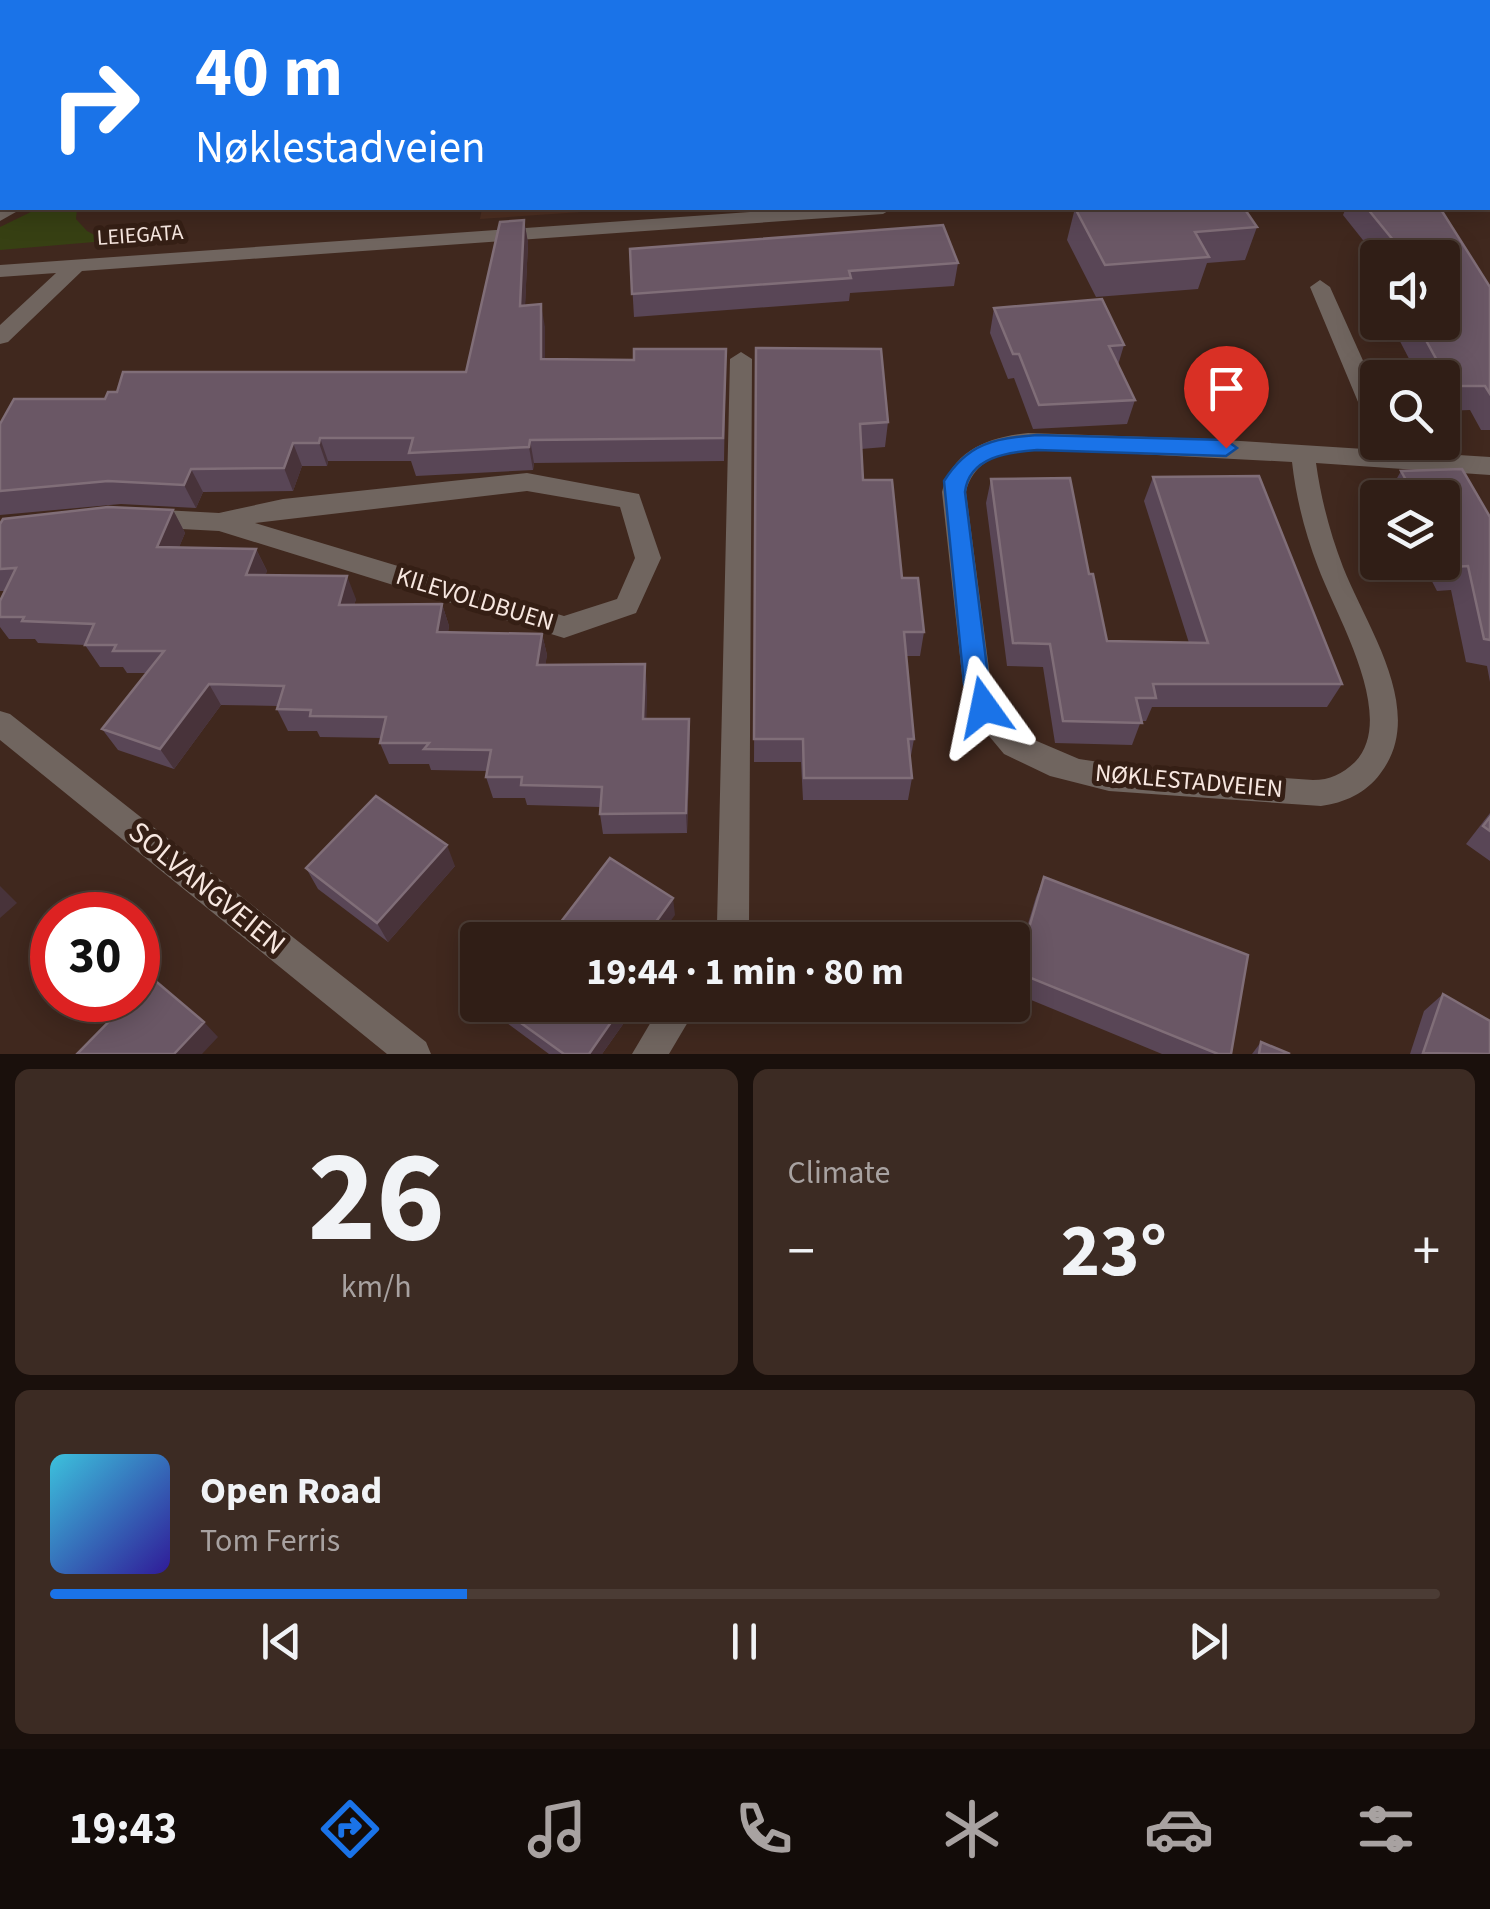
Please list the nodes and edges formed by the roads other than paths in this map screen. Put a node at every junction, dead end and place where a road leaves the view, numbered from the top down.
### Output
1 (854, 210) edge
2 (78, 264) junction
3 (0, 271) edge
4 (1320, 287) dead end
5 (0, 337) edge
6 (741, 359) dead end
7 (1360, 379) edge
8 (1360, 451) edge
9 (1303, 454) junction
10 (1452, 460) edge
11 (1490, 466) edge
12 (121, 517) edge
13 (219, 522) junction
14 (0, 723) edge
15 (733, 922) edge
16 (671, 1022) edge
17 (414, 1054) edge
18 (649, 1054) edge

1 - 2 street, LEIEGATA
2 - 3 street, LEIEGATA
2 - 5 street
4 - 7 street
6 - 15 street
8 - 9 street, NØKLESTADVEIEN
9 - 9 street, NØKLESTADVEIEN
10 - 11 street, NØKLESTADVEIEN
12 - 13 street, KILEVOLDBUEN
13 - 13 street, KILEVOLDBUEN
14 - 17 street, SOLVANGVEIEN
16 - 18 street

